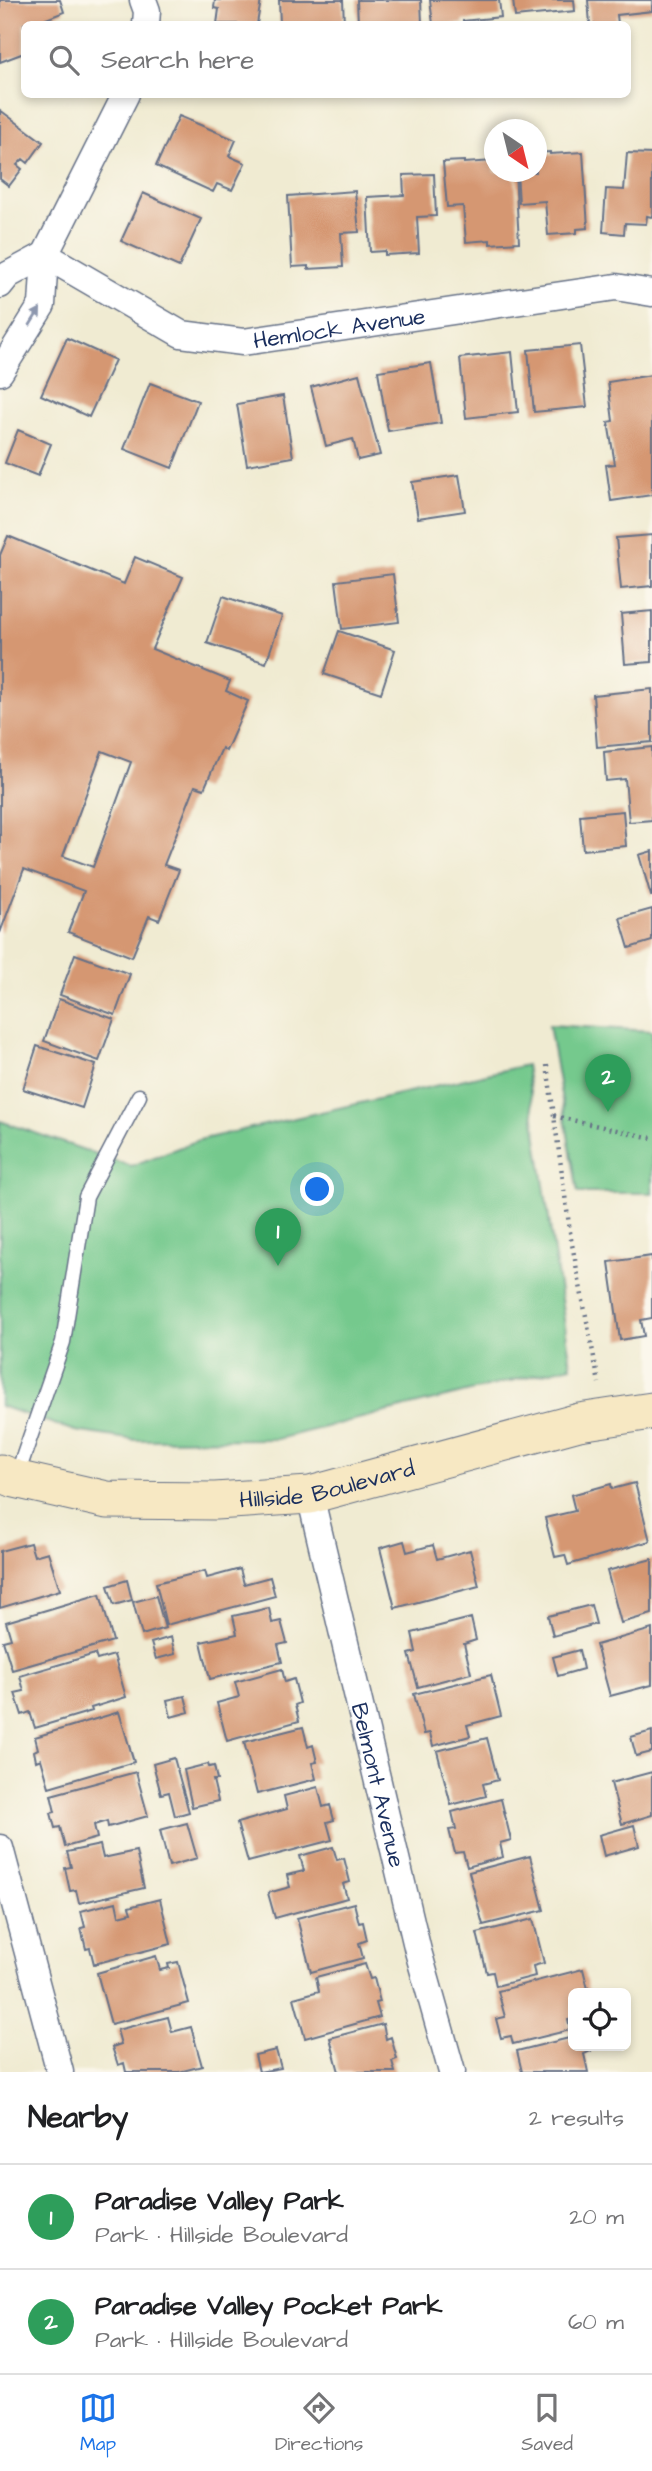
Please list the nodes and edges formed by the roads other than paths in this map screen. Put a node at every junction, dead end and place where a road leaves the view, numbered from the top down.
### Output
1 (143, 0) edge
2 (146, 21) edge
3 (124, 98) edge
4 (45, 255) junction
5 (0, 285) edge
6 (652, 293) edge
7 (0, 372) edge
8 (139, 1096) dead end
9 (652, 1411) edge
10 (8, 1476) edge
11 (310, 1495) junction
12 (0, 1848) edge
13 (60, 2072) edge
14 (453, 2072) edge

1 - 2 street
3 - 4 street
4 - 5 street
4 - 6 street, Hemlock Avenue
7 -> 4 street
8 - 10 lane
9 - 11 street, Hillside Boulevard
10 - 11 street, Hillside Boulevard
11 - 14 street, Belmont Avenue
12 - 13 street

